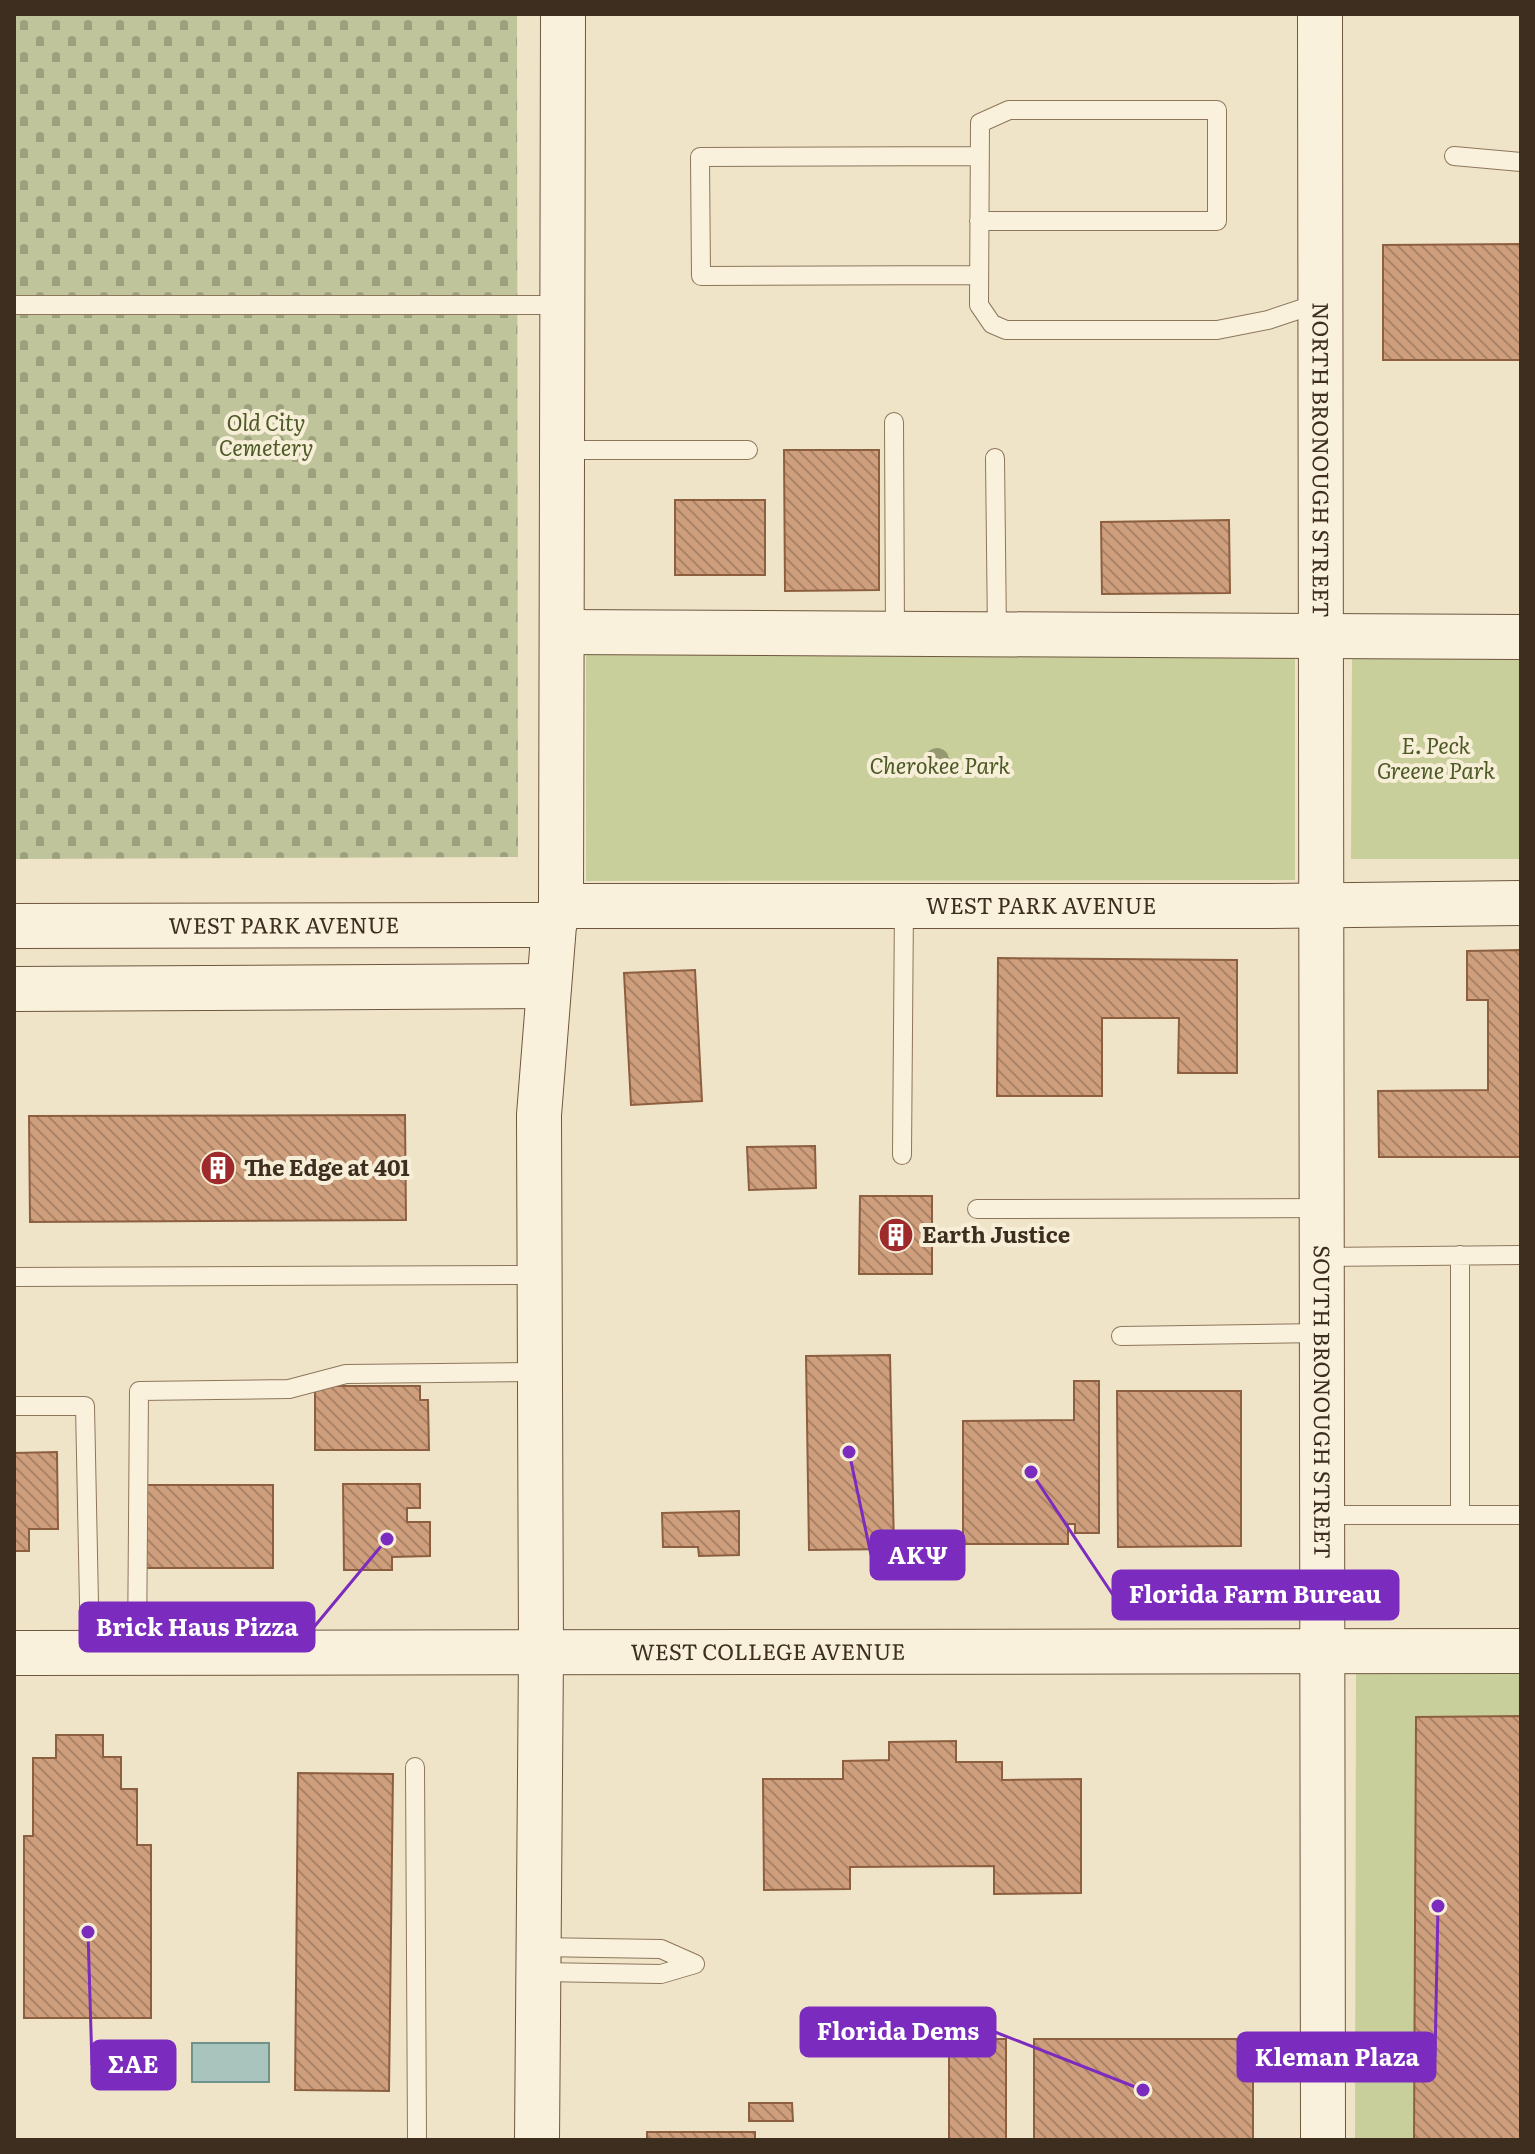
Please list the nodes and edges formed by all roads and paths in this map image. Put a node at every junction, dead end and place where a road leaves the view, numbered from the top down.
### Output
1 (563, 14) edge
2 (1320, 14) edge
3 (980, 156) junction
4 (1454, 156) dead end
5 (1521, 162) edge
6 (979, 221) junction
7 (979, 275) junction
8 (1321, 303) junction
9 (14, 305) edge
10 (562, 305) junction
11 (894, 422) dead end
12 (562, 450) junction
13 (748, 450) dead end
14 (995, 458) dead end
15 (562, 632) junction
16 (895, 634) junction
17 (997, 634) junction
18 (1321, 636) junction
19 (1521, 637) edge
20 (1521, 903) edge
21 (904, 905) junction
22 (1321, 905) junction
23 (558, 916) junction
24 (14, 926) edge
25 (240, 926) junction
26 (549, 986) junction
27 (14, 989) edge
28 (240, 989) junction
29 (902, 1155) dead end
30 (1322, 1208) junction
31 (977, 1209) dead end
32 (1460, 1255) junction
33 (1521, 1255) edge
34 (1322, 1257) junction
35 (540, 1275) junction
36 (14, 1277) edge
37 (1322, 1333) junction
38 (1121, 1336) dead end
39 (540, 1372) junction
40 (14, 1406) edge
41 (1322, 1515) junction
42 (1460, 1515) junction
43 (1521, 1515) edge
44 (1322, 1651) junction
45 (1521, 1651) edge
46 (14, 1653) edge
47 (90, 1653) junction
48 (137, 1653) junction
49 (541, 1654) junction
50 (415, 1767) dead end
51 (537, 1959) junction
52 (417, 2140) edge
53 (537, 2140) edge
54 (1323, 2140) edge

1 - 10 street
2 - 8 street, NORTH BRONOUGH STREET
3 - 6 lane
3 - 6 lane
3 - 7 lane
4 - 5 lane
6 - 7 lane
7 - 8 lane
8 - 18 street, NORTH BRONOUGH STREET
9 - 10 lane
10 - 12 street
11 - 16 lane
12 - 13 lane
12 - 15 street
14 - 17 lane
15 - 16 street
15 - 23 street
16 - 17 street
17 - 18 street
18 - 19 street
18 - 22 street, NORTH BRONOUGH STREET
20 - 22 street, WEST PARK AVENUE
21 - 22 street, WEST PARK AVENUE
21 - 23 street, WEST PARK AVENUE
21 - 29 lane
22 - 30 street, SOUTH BRONOUGH STREET
23 - 25 street, WEST PARK AVENUE
23 - 26 street
24 - 25 street, WEST PARK AVENUE
25 - 28 street
26 - 28 street
26 - 35 street
27 - 28 street
30 - 31 lane
30 - 34 street, SOUTH BRONOUGH STREET
32 - 33 lane
32 - 34 lane
32 - 42 lane
34 - 37 street, SOUTH BRONOUGH STREET
35 - 36 lane
35 - 39 street
37 - 38 lane
37 - 41 street, SOUTH BRONOUGH STREET
39 - 48 lane
39 - 49 street
40 - 47 lane
41 - 42 lane
41 - 44 street, SOUTH BRONOUGH STREET
42 - 43 lane
44 - 45 street, WEST COLLEGE AVENUE
44 - 49 street, WEST COLLEGE AVENUE
44 - 54 street, SOUTH BRONOUGH STREET
46 - 47 street, WEST COLLEGE AVENUE
47 - 48 street, WEST COLLEGE AVENUE
48 - 49 street, WEST COLLEGE AVENUE
49 - 51 street
50 - 52 lane
51 - 51 lane
51 - 53 street

